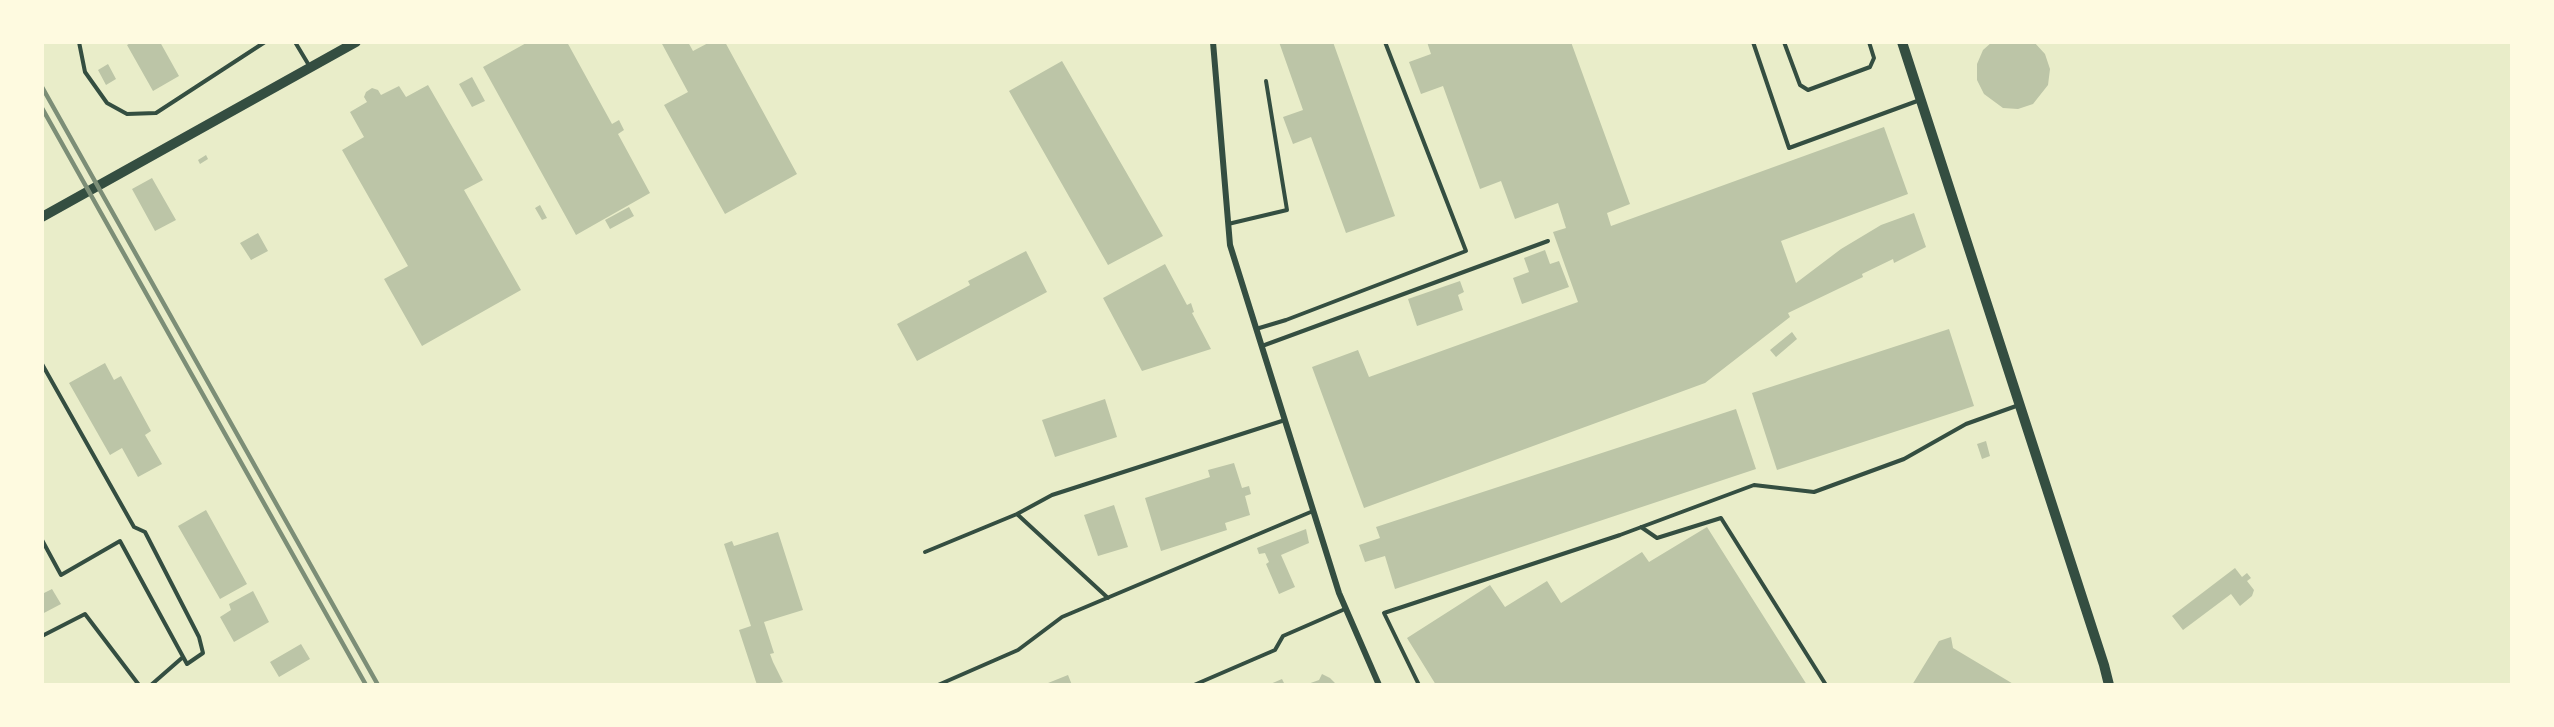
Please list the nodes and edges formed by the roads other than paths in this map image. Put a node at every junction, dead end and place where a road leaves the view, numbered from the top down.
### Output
1 (79, 42) edge
2 (265, 42) edge
3 (295, 42) edge
4 (356, 42) edge
5 (1213, 42) edge
6 (1385, 42) edge
7 (1753, 42) edge
8 (1784, 42) edge
9 (1869, 42) edge
10 (1902, 42) edge
11 (310, 68) junction
12 (1266, 81) dead end
13 (1921, 100) junction
14 (42, 217) edge
15 (1228, 224) junction
16 (1548, 241) dead end
17 (1256, 329) junction
18 (1262, 346) junction
19 (42, 364) edge
20 (2019, 405) junction
21 (1285, 420) junction
22 (1313, 511) junction
23 (1017, 514) junction
24 (1641, 527) junction
25 (42, 540) edge
26 (925, 552) dead end
27 (1108, 598) junction
28 (1345, 609) junction
29 (42, 636) edge
30 (183, 657) junction
31 (139, 685) edge
32 (151, 685) edge
33 (938, 685) edge
34 (1194, 685) edge
35 (1379, 685) edge
36 (1419, 685) edge
37 (1826, 685) edge
38 (2109, 685) edge

1 - 2 lane
3 - 11 lane
4 - 11 street
5 - 15 street
6 - 17 lane
7 - 13 lane
8 - 9 lane
10 - 13 street
11 - 14 street
12 - 15 lane
13 - 20 street
15 - 17 street
16 - 18 lane
17 - 18 street
18 - 21 street
19 - 30 lane
20 - 24 lane
20 - 38 street
21 - 22 street
21 - 23 lane
22 - 27 lane
22 - 28 street
23 - 26 lane
23 - 27 lane
24 - 36 lane
24 - 37 lane
25 - 30 lane
27 - 33 lane
28 - 34 lane
28 - 35 street
29 - 31 lane
30 - 32 lane

